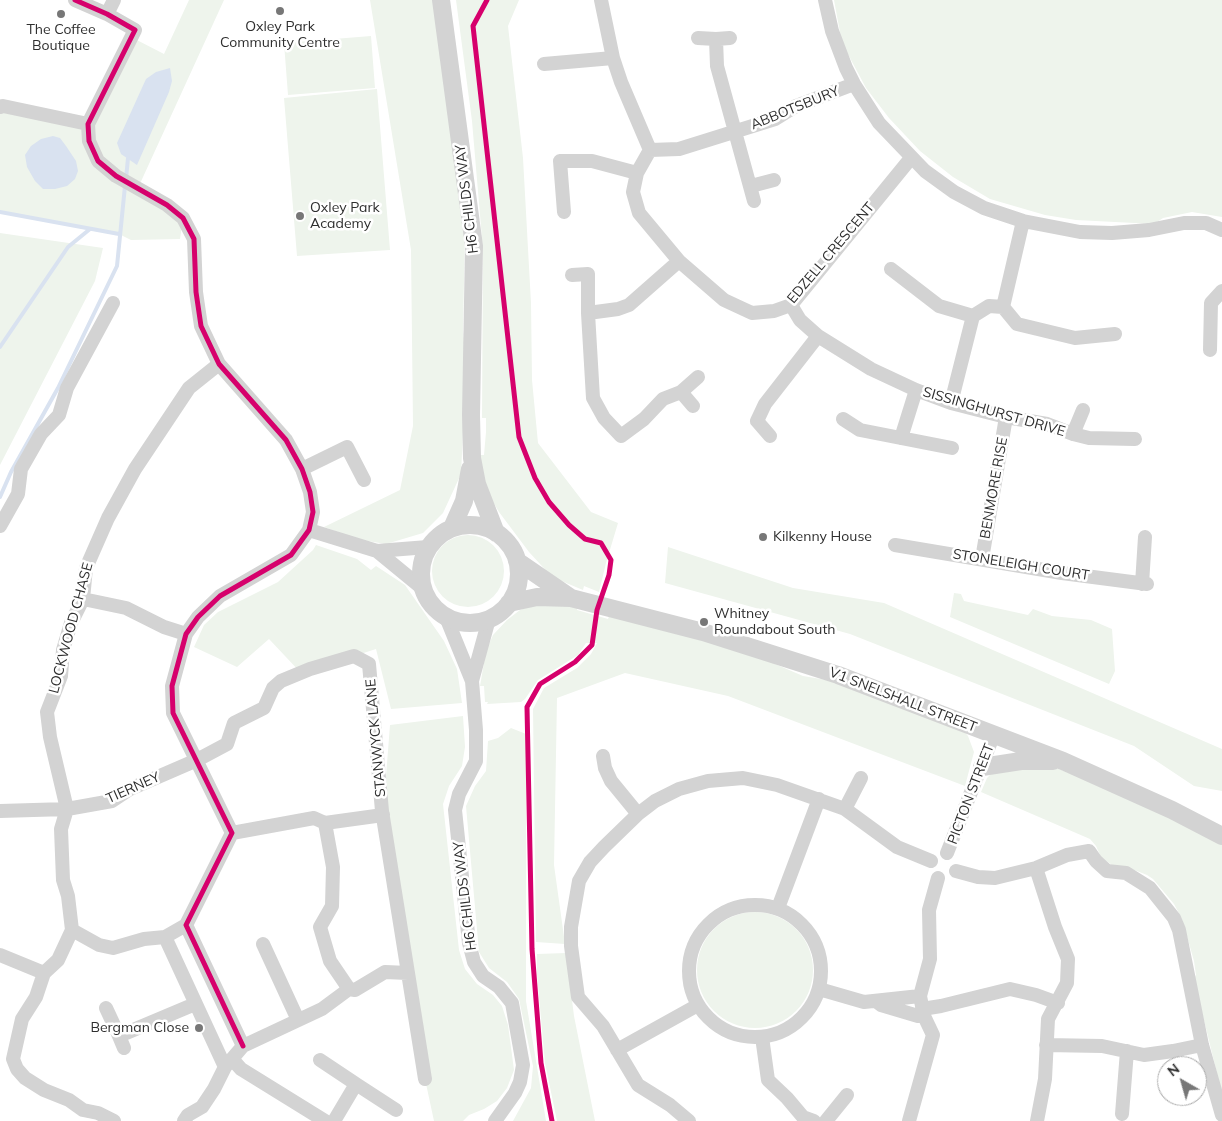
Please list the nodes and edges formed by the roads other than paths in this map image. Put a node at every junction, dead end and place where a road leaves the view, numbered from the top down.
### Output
1 (75, 0) edge
2 (114, 0) edge
3 (441, 0) edge
4 (602, 0) edge
5 (825, 0) edge
6 (107, 14) junction
7 (698, 38) dead end
8 (613, 58) junction
9 (544, 64) dead end
10 (854, 84) junction
11 (0, 107) edge
12 (88, 124) junction
13 (735, 131) junction
14 (650, 150) junction
15 (911, 158) junction
16 (637, 173) junction
17 (774, 180) dead end
18 (751, 186) junction
19 (754, 201) dead end
20 (564, 212) dead end
21 (1023, 221) junction
22 (1222, 229) edge
23 (679, 261) junction
24 (891, 268) dead end
25 (572, 275) dead end
26 (1222, 291) edge
27 (113, 303) dead end
28 (792, 305) junction
29 (1003, 307) junction
30 (588, 313) junction
31 (973, 316) junction
32 (1115, 334) dead end
33 (818, 336) junction
34 (1210, 350) dead end
35 (220, 364) junction
36 (698, 377) dead end
37 (916, 390) junction
38 (682, 392) junction
39 (951, 403) junction
40 (692, 406) dead end
41 (1083, 410) dead end
42 (1006, 417) junction
43 (844, 419) dead end
44 (1073, 434) junction
45 (770, 436) dead end
46 (901, 438) junction
47 (1135, 439) dead end
48 (952, 448) dead end
49 (472, 458) junction
50 (302, 469) junction
51 (364, 480) dead end
52 (0, 526) edge
53 (452, 528) junction
54 (309, 530) junction
55 (496, 533) junction
56 (1145, 537) dead end
57 (895, 545) dead end
58 (428, 547) junction
59 (377, 551) junction
60 (982, 559) junction
61 (517, 562) junction
62 (422, 588) junction
63 (571, 598) junction
64 (83, 599) junction
65 (510, 603) junction
66 (446, 617) junction
67 (489, 619) junction
68 (186, 634) junction
69 (472, 685) junction
70 (994, 734) junction
71 (603, 753) dead end
72 (197, 760) junction
73 (1063, 761) junction
74 (982, 767) junction
75 (862, 778) dead end
76 (819, 799) junction
77 (67, 809) junction
78 (845, 809) junction
79 (0, 811) edge
80 (638, 814) junction
81 (383, 815) junction
82 (325, 823) junction
83 (232, 833) junction
84 (1222, 836) edge
85 (947, 853) junction
86 (931, 861) junction
87 (1036, 868) junction
88 (956, 870) junction
89 (938, 878) junction
90 (778, 908) junction
91 (186, 925) junction
92 (72, 930) junction
93 (165, 937) junction
94 (263, 944) dead end
95 (0, 955) edge
96 (44, 972) junction
97 (408, 974) junction
98 (819, 989) junction
99 (349, 990) junction
100 (877, 1001) junction
101 (1058, 1003) junction
102 (195, 1004) junction
103 (698, 1005) junction
104 (922, 1007) junction
105 (106, 1008) dead end
106 (298, 1020) junction
107 (762, 1037) junction
108 (1046, 1045) junction
109 (1202, 1045) junction
110 (244, 1046) junction
111 (617, 1050) junction
112 (1127, 1051) junction
113 (320, 1060) dead end
114 (229, 1063) junction
115 (425, 1079) dead end
116 (356, 1084) junction
117 (847, 1095) dead end
118 (396, 1110) dead end
119 (1122, 1114) dead end
120 (1222, 1115) edge
121 (114, 1121) edge
122 (184, 1121) edge
123 (325, 1121) edge
124 (334, 1121) edge
125 (495, 1121) edge
126 (689, 1121) edge
127 (814, 1121) edge
128 (826, 1121) edge
129 (909, 1121) edge
130 (1037, 1121) edge

1 - 6 street
2 - 6 street
3 - 49 street, H6 CHILDS WAY
4 - 8 street
5 - 10 street
6 - 12 street
7 - 13 street, ABBOTSBURY
8 - 9 street
8 - 14 street
10 - 13 street, ABBOTSBURY
10 - 15 street
11 - 12 street
12 - 35 street
13 - 14 street, ABBOTSBURY
13 - 18 street, ABBOTSBURY
14 - 16 street, EDZELL CRESCENT
15 - 21 street
15 - 28 street, EDZELL CRESCENT
16 - 20 street
16 - 23 street, EDZELL CRESCENT
17 - 18 street
18 - 19 street, ABBOTSBURY
21 - 22 street
21 - 29 street
23 - 28 street, EDZELL CRESCENT
23 - 30 street
24 - 31 street
25 - 30 street
26 - 34 street
27 - 52 street
28 - 33 street, SISSINGHURST DRIVE
29 - 31 street
29 - 32 street
30 - 38 street
31 - 39 street
33 - 37 street, SISSINGHURST DRIVE
33 - 45 street
35 - 50 street
35 - 64 street, LOCKWOOD CHASE
36 - 38 street
37 - 39 street, SISSINGHURST DRIVE
37 - 46 street
38 - 40 street
39 - 42 street, SISSINGHURST DRIVE
41 - 44 street
42 - 44 street, SISSINGHURST DRIVE
42 - 60 street, BENMORE RISE
43 - 46 street
44 - 47 street, SISSINGHURST DRIVE
46 - 48 street
49 - 53 street, H6 CHILDS WAY
49 - 55 street, H6 CHILDS WAY
50 - 51 street
50 - 54 street
53 - 55 street
53 - 58 street
54 - 59 street
54 - 68 street
55 - 61 street
56 - 60 street, STONELEIGH COURT
57 - 60 street, STONELEIGH COURT
58 - 59 street
58 - 62 street
59 - 62 street
61 - 63 street, V1 SNELSHALL STREET
61 - 65 street
62 - 66 street
63 - 65 street, V1 SNELSHALL STREET
63 - 70 street, V1 SNELSHALL STREET
64 - 68 street
64 - 77 street, LOCKWOOD CHASE
65 - 67 street
66 - 67 street
66 - 69 street, H6 CHILDS WAY
67 - 69 street, H6 CHILDS WAY
68 - 72 street
69 - 125 street, H6 CHILDS WAY
70 - 73 street, V1 SNELSHALL STREET
70 - 74 street, PICTON STREET
71 - 80 street
72 - 77 street, TIERNEY
72 - 81 street, STANWYCK LANE
72 - 83 street
73 - 74 street
73 - 84 street, V1 SNELSHALL STREET
74 - 85 street, PICTON STREET
75 - 78 street
76 - 78 street
76 - 80 street
76 - 90 street
77 - 79 street, TIERNEY
77 - 92 street, LOCKWOOD CHASE
78 - 86 street
80 - 111 street
81 - 82 street
81 - 97 street, STANWYCK LANE
82 - 83 street
82 - 99 street
83 - 91 street
85 - 86 street
85 - 88 street
86 - 89 street
87 - 88 street
87 - 101 street
87 - 109 street
88 - 89 street
89 - 104 street
90 - 98 street
90 - 103 street
91 - 93 street
91 - 110 street
92 - 93 street
92 - 96 street
93 - 102 street
94 - 106 street
95 - 96 street
96 - 121 street
97 - 99 street
97 - 115 street, STANWYCK LANE
98 - 100 street
98 - 107 street
99 - 106 street
100 - 104 street
100 - 104 street
101 - 104 street
101 - 108 street
102 - 105 street
102 - 114 street
103 - 107 street
103 - 111 street
104 - 129 street
106 - 110 street
107 - 127 street
108 - 112 street
108 - 130 street
109 - 112 street
109 - 120 street
110 - 114 street
111 - 126 street
112 - 119 street
113 - 116 street
114 - 122 street
114 - 123 street
116 - 118 street
116 - 124 street
117 - 128 street

